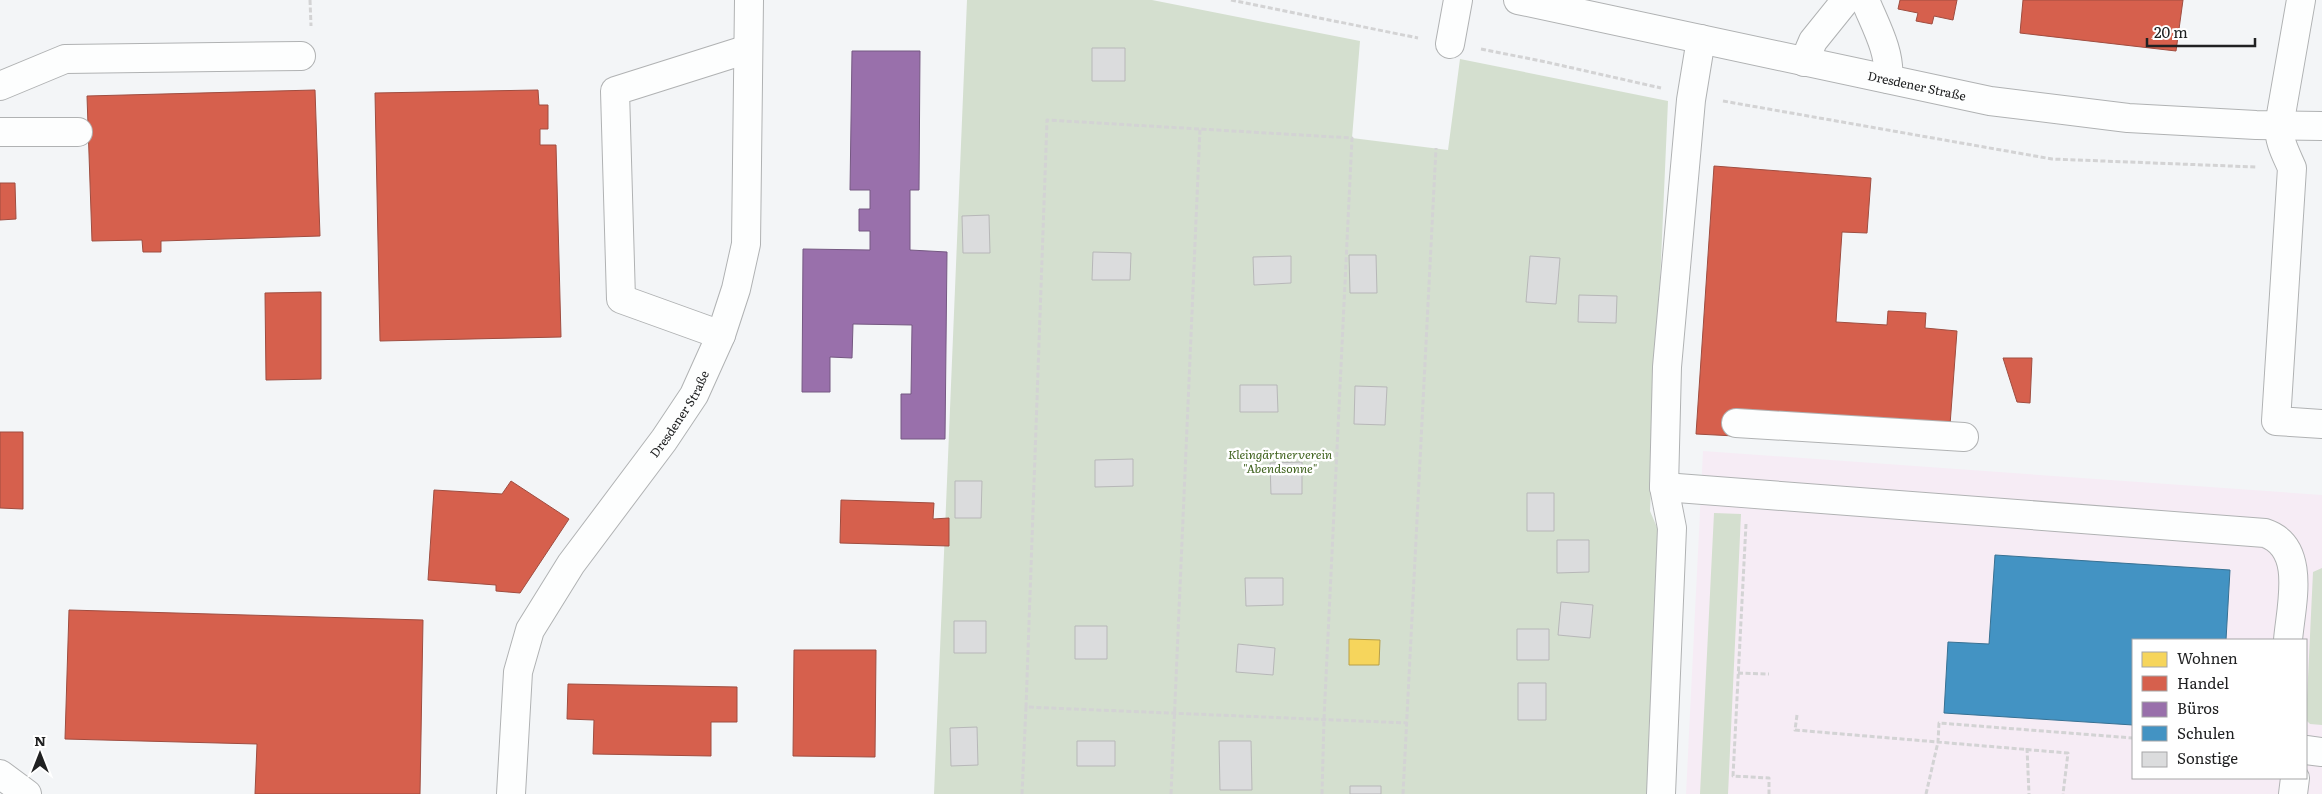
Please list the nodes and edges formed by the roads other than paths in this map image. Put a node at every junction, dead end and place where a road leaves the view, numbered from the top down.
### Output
1 (749, 0) edge
2 (1458, 0) edge
3 (1518, 0) edge
4 (1846, 0) edge
5 (1865, 0) edge
6 (2301, 0) edge
7 (1700, 39) junction
8 (1450, 44) dead end
9 (748, 49) junction
10 (302, 56) dead end
11 (1804, 62) junction
12 (1888, 80) junction
13 (0, 86) edge
14 (2279, 126) junction
15 (2322, 126) edge
16 (0, 132) edge
17 (78, 132) dead end
18 (721, 336) junction
19 (1736, 423) dead end
20 (2322, 424) edge
21 (1964, 437) dead end
22 (1664, 486) junction
23 (2288, 639) edge
24 (2307, 750) edge
25 (2322, 752) edge
26 (0, 774) edge
27 (2294, 779) edge
28 (27, 794) edge
29 (511, 794) edge
30 (1661, 794) edge
31 (2293, 794) edge

1 - 9 street, Dresdener Straße
2 - 8 street
3 - 7 street, Dresdener Straße
4 - 11 street
5 - 12 street
6 - 14 street
7 - 11 street, Dresdener Straße
7 - 22 street
9 - 18 street, Dresdener Straße
9 - 18 street
10 - 13 street
11 - 12 street, Dresdener Straße
12 - 14 street, Dresdener Straße
14 - 15 street, Dresdener Straße
14 - 20 street
16 - 17 street
18 - 29 street, Dresdener Straße
19 - 21 street
22 - 23 street
22 - 30 street
24 - 25 street
26 - 28 street
27 - 31 street

